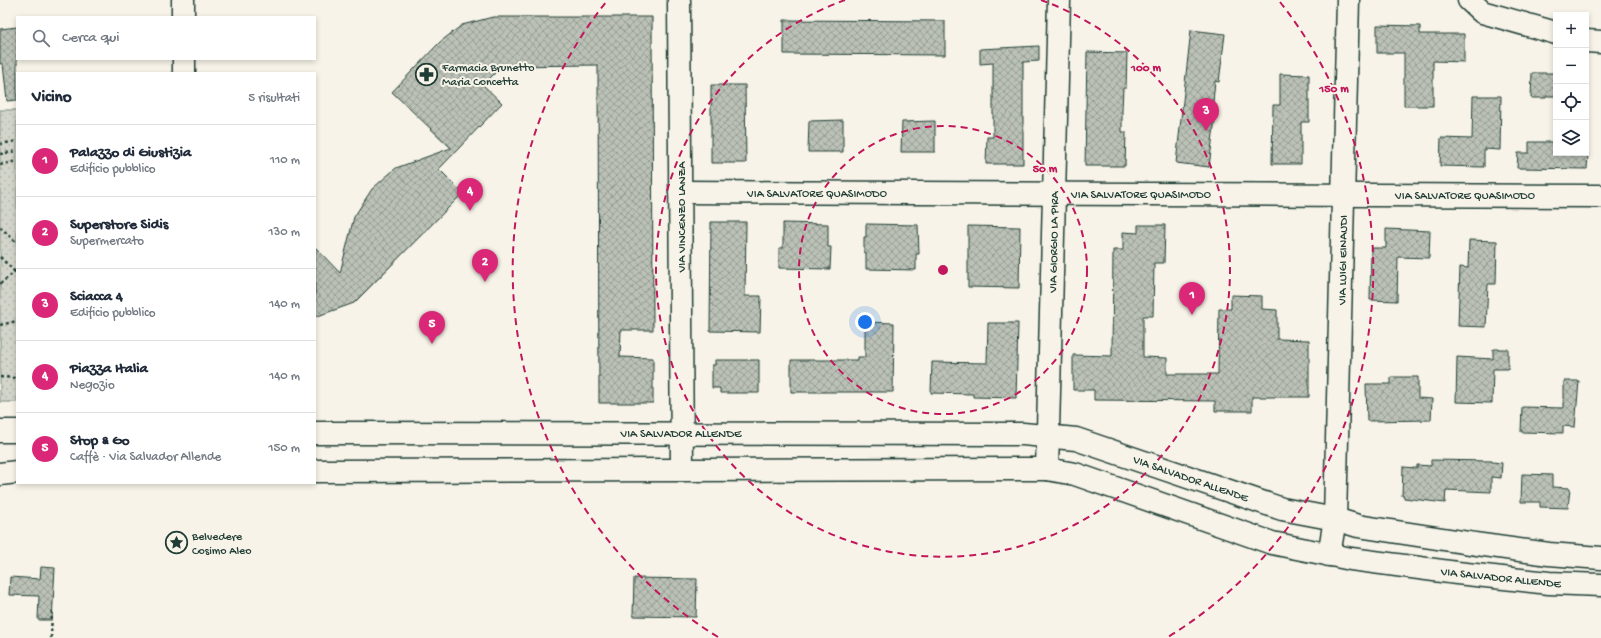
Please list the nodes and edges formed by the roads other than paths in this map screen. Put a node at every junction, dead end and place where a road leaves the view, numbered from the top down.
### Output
1 (183, 0) edge
2 (679, 0) edge
3 (1059, 0) edge
4 (1348, 0) edge
5 (1469, 0) edge
6 (183, 16) edge
7 (1553, 32) edge
8 (1589, 41) edge
9 (1601, 42) edge
10 (184, 60) edge
11 (184, 72) edge
12 (680, 192) junction
13 (1054, 194) junction
14 (1343, 195) junction
15 (1601, 196) edge
16 (0, 431) edge
17 (16, 431) edge
18 (316, 433) edge
19 (682, 434) junction
20 (1048, 435) junction
21 (1047, 469) junction
22 (316, 470) edge
23 (682, 470) junction
24 (16, 472) edge
25 (0, 474) edge
26 (1335, 519) junction
27 (1329, 555) junction
28 (1601, 558) edge
29 (1601, 585) edge

1 - 6 street
2 - 12 street, VIA VINCENZO LANZA
3 - 13 street, VIA GIORGIO LA PIRA
4 - 14 street, VIA LUIGI EINAUDI
5 - 7 street
8 - 9 street
10 - 11 street
12 - 13 street, VIA SALVATORE QUASIMODO
12 - 19 street, VIA VINCENZO LANZA
13 - 14 street, VIA SALVATORE QUASIMODO
13 - 20 street, VIA GIORGIO LA PIRA
14 - 15 street, VIA SALVATORE QUASIMODO
14 - 26 street, VIA LUIGI EINAUDI
16 - 17 street
18 - 19 street, VIA SALVADOR ALLENDE
19 - 20 street, VIA SALVADOR ALLENDE
19 - 23 street, VIA VINCENZO LANZA
20 - 21 street
20 - 26 street, VIA SALVADOR ALLENDE
21 - 23 street, VIA SALVADOR ALLENDE
21 - 27 street, VIA SALVADOR ALLENDE
22 - 23 street, VIA SALVADOR ALLENDE
24 - 25 street
26 - 27 street
26 - 28 street, VIA SALVADOR ALLENDE
27 - 29 street, VIA SALVADOR ALLENDE

